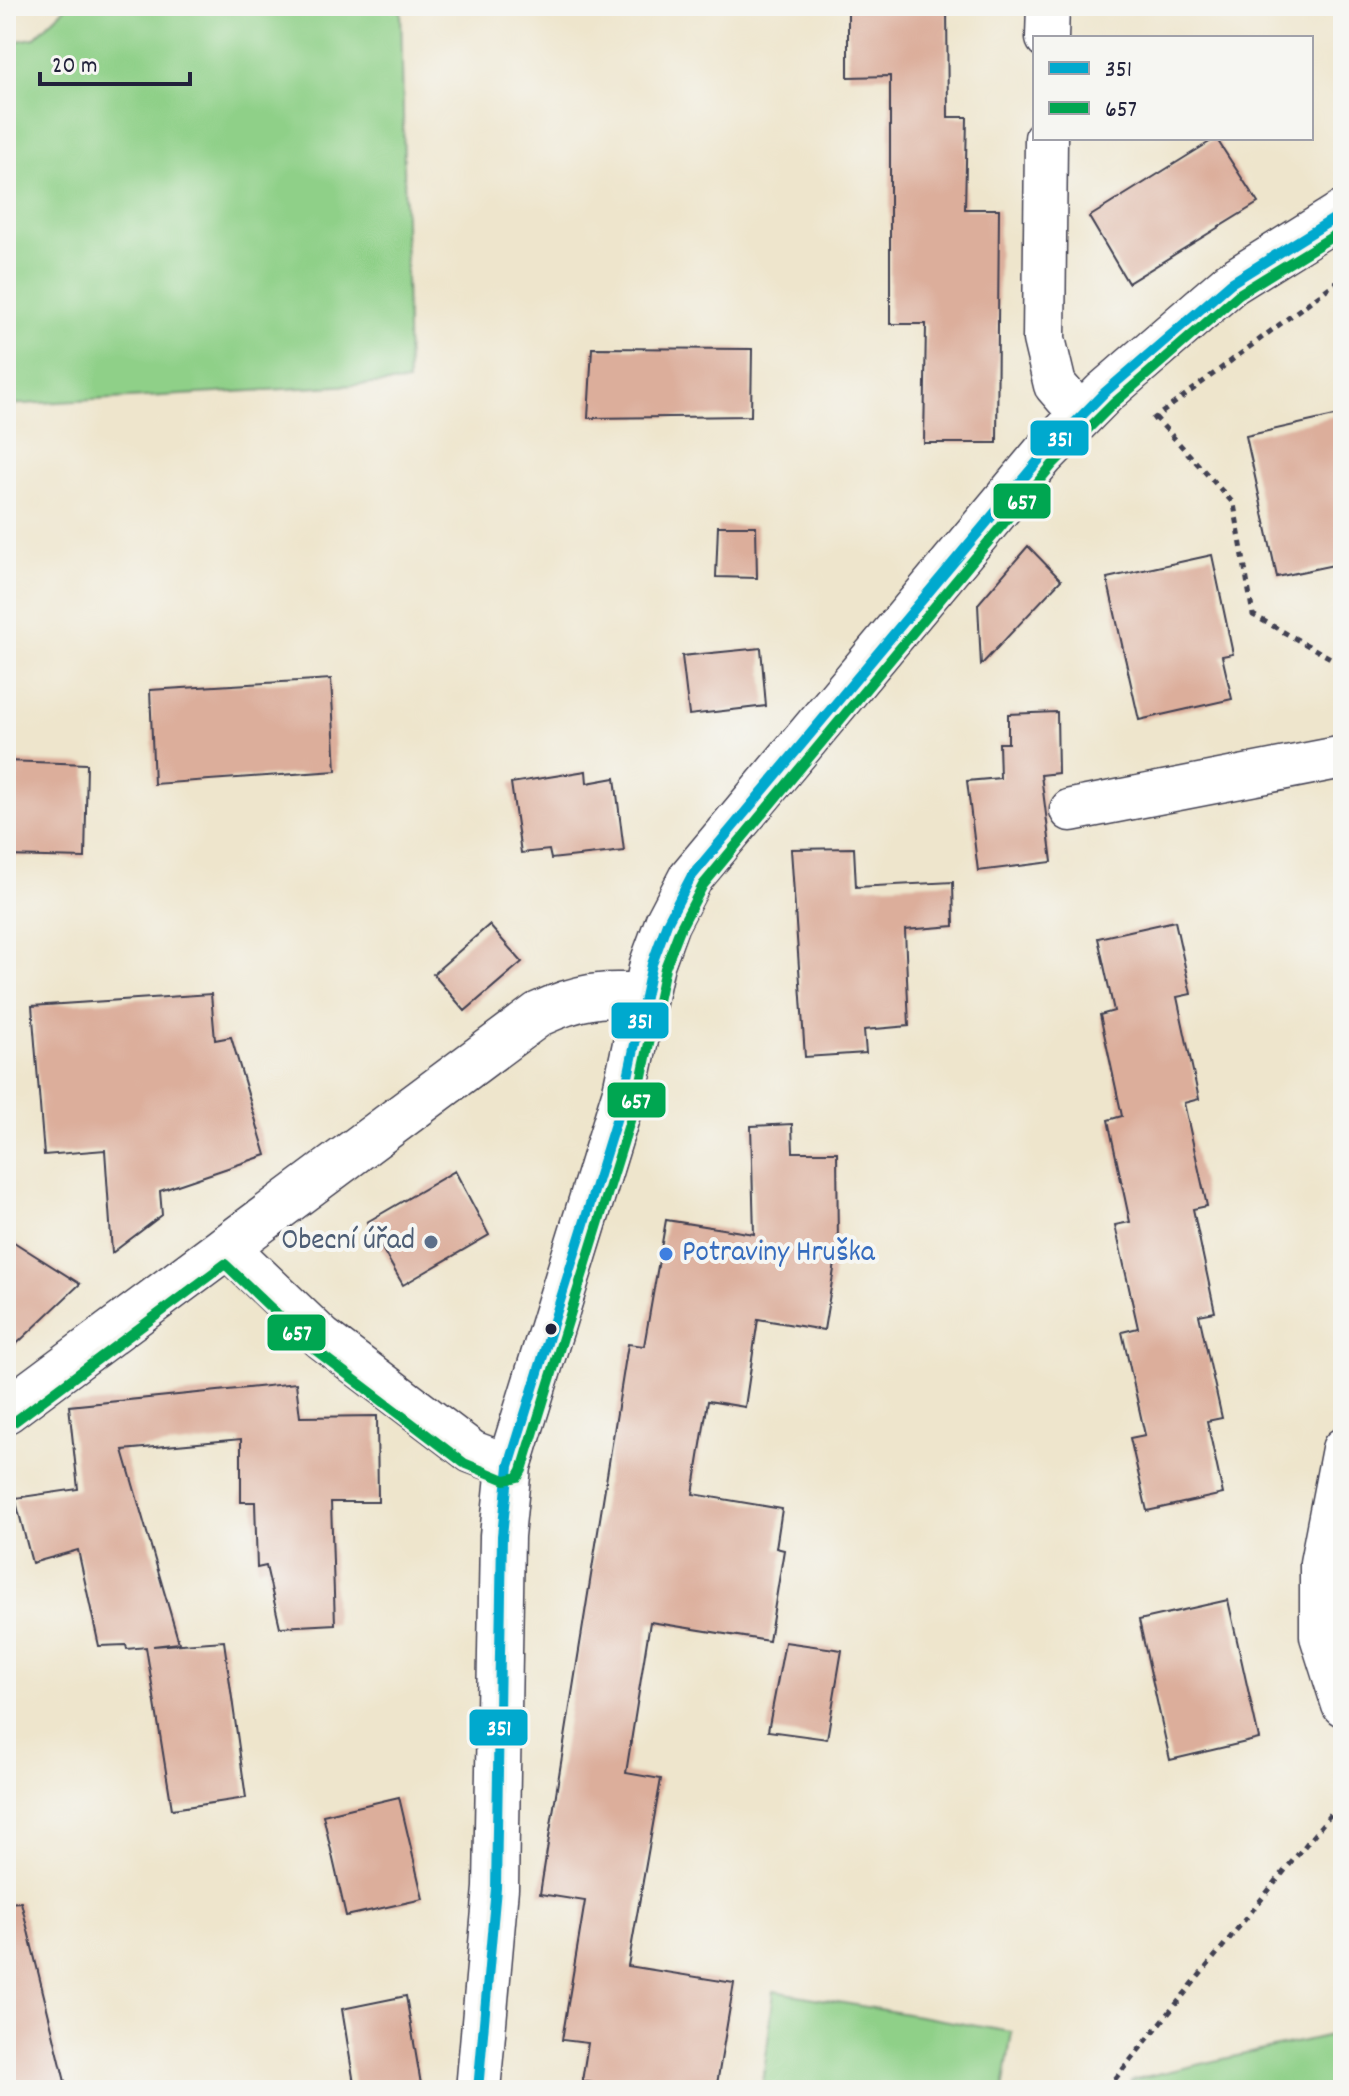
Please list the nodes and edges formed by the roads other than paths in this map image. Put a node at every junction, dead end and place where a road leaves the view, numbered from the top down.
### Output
1 (1048, 6) edge
2 (1047, 36) edge
3 (1046, 140) edge
4 (1343, 213) edge
5 (1082, 416) junction
6 (1343, 757) edge
7 (1071, 810) dead end
8 (645, 995) junction
9 (226, 1246) junction
10 (6, 1411) edge
11 (1343, 1449) edge
12 (509, 1466) junction
13 (1343, 1705) edge
14 (478, 2090) edge

1 - 2 street
3 - 5 street
4 - 5 street
5 - 8 street
6 - 7 street
8 - 9 street
8 - 12 street
9 - 10 street
9 - 12 street
11 - 13 street
12 - 14 street

